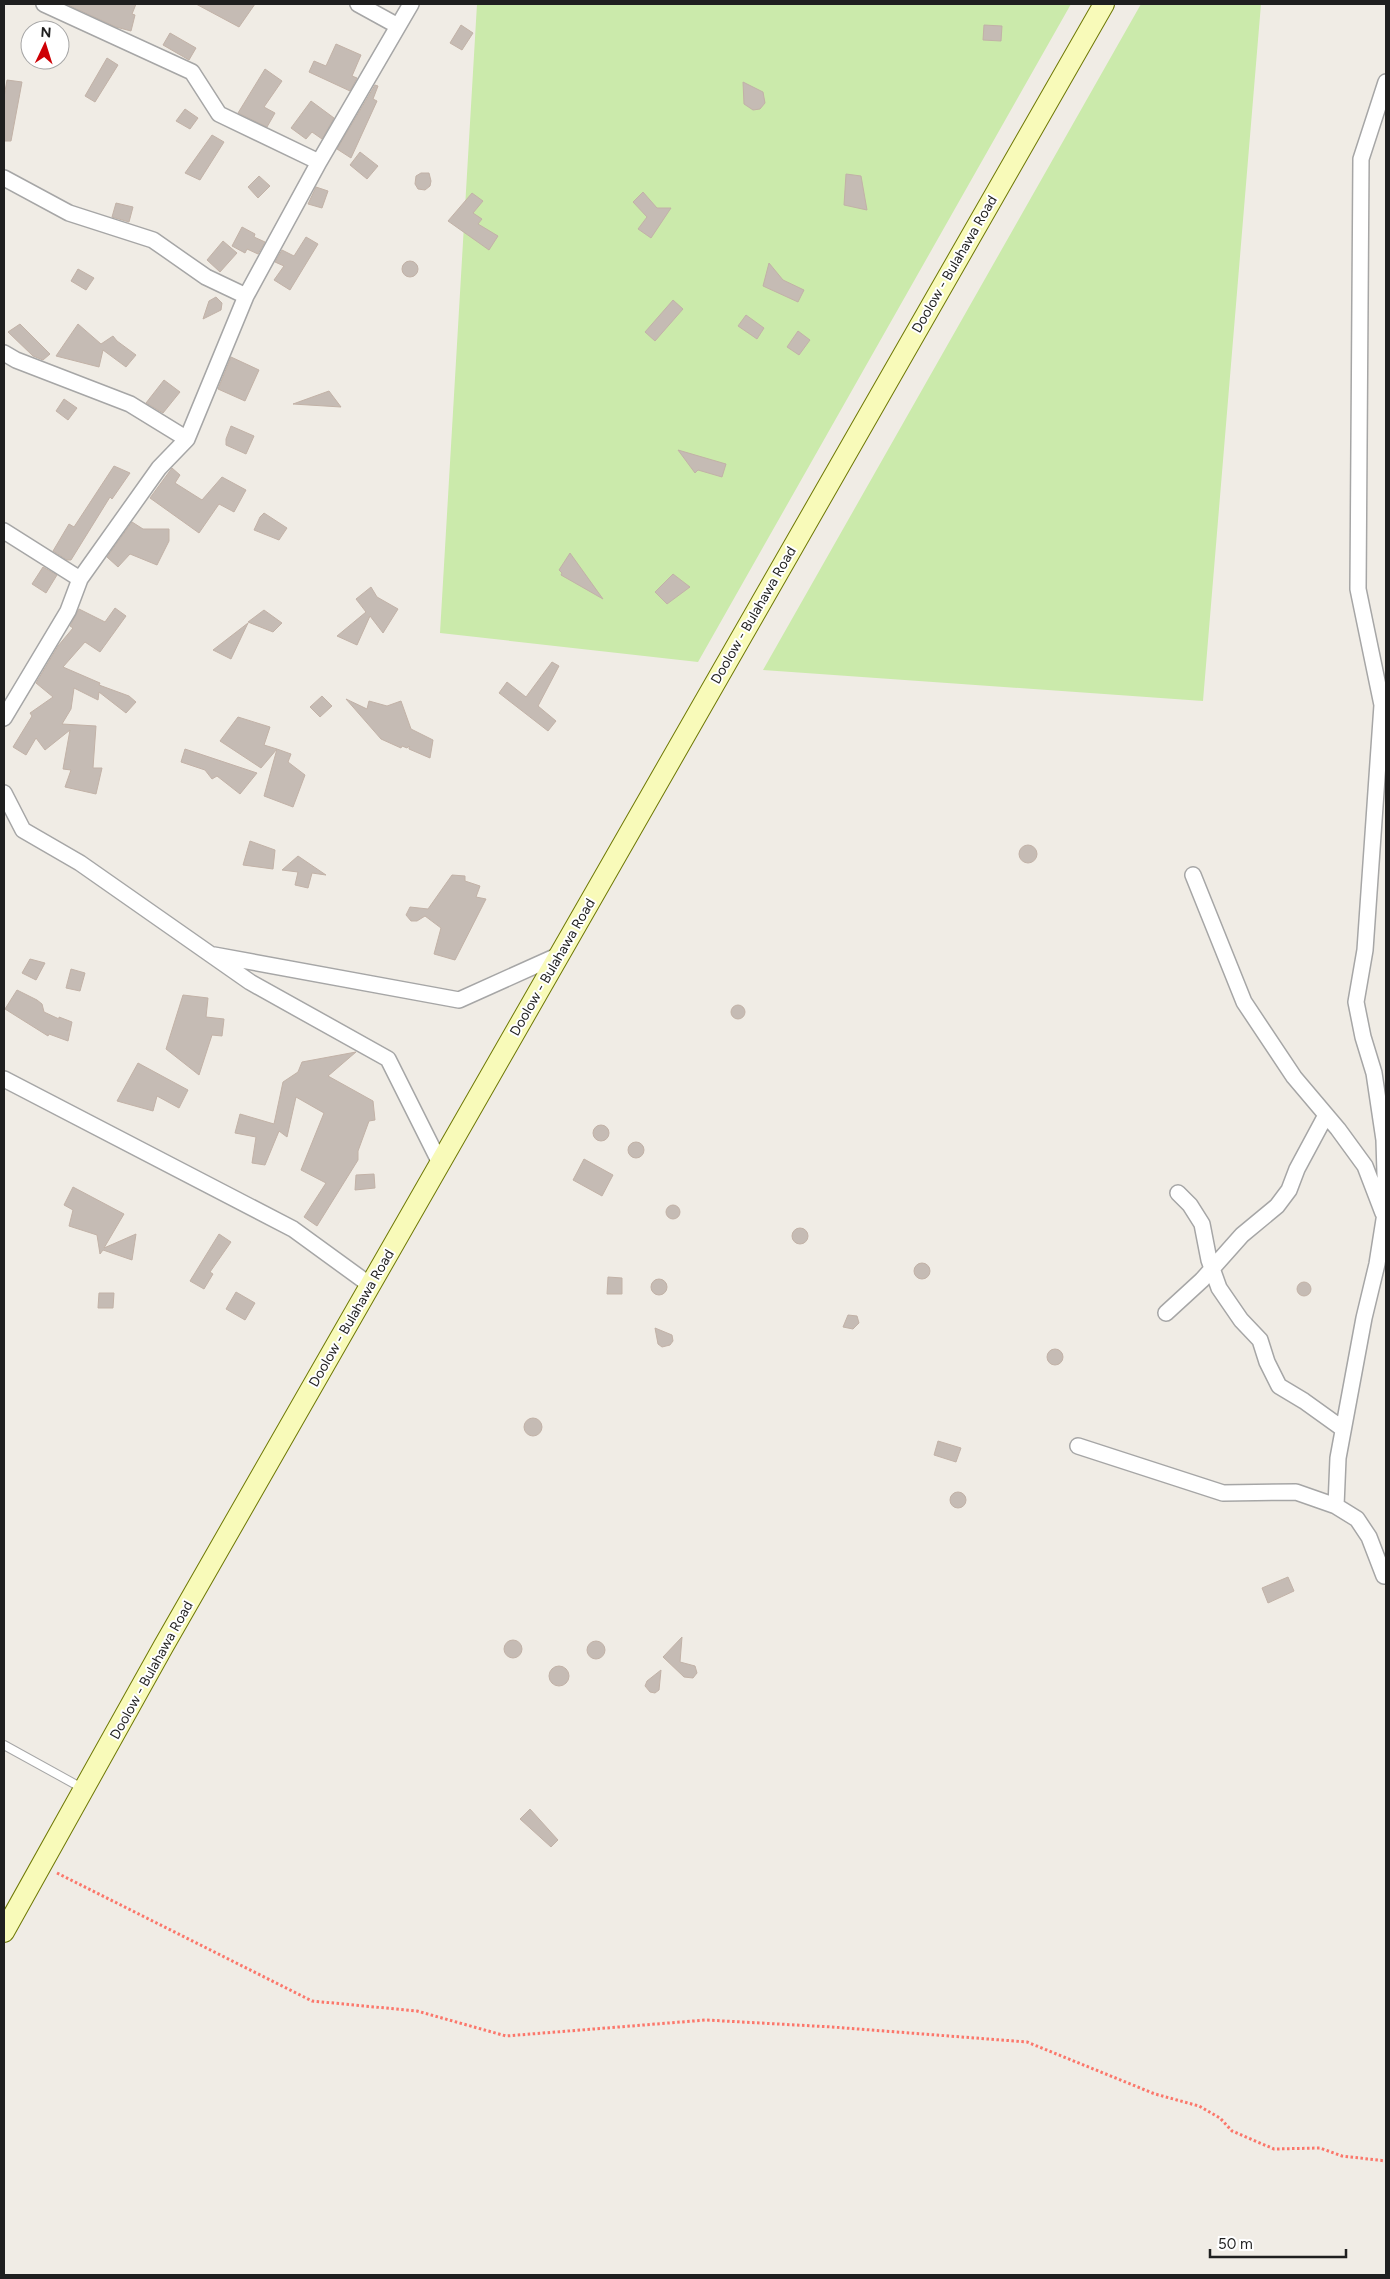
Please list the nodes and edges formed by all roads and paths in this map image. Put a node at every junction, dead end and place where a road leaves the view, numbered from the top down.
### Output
1 (44, 4) edge
2 (358, 4) edge
3 (411, 4) edge
4 (1104, 4) edge
5 (398, 26) junction
6 (1386, 82) edge
7 (319, 162) junction
8 (4, 178) edge
9 (246, 296) junction
10 (4, 353) edge
11 (187, 439) junction
12 (4, 531) edge
13 (80, 579) junction
14 (4, 718) edge
15 (4, 793) edge
16 (4, 819) edge
17 (23, 830) junction
18 (1193, 875) dead end
19 (208, 954) junction
20 (559, 955) junction
21 (4, 1079) edge
22 (1326, 1115) junction
23 (440, 1163) junction
24 (1178, 1193) dead end
25 (1384, 1218) junction
26 (1212, 1269) junction
27 (370, 1285) junction
28 (1166, 1312) dead end
29 (1342, 1429) junction
30 (1078, 1446) dead end
31 (1336, 1506) junction
32 (1384, 1576) dead end
33 (4, 1745) edge
34 (84, 1789) junction
35 (41, 1865) junction
36 (4, 1932) edge
37 (1386, 2161) edge

1 - 7 street
2 - 5 street
3 - 5 street
4 - 20 main road, Doolow - Bulahawa Road
5 - 7 street
6 - 25 street
7 - 9 street
8 - 9 street
9 - 11 street
10 - 11 street
11 - 13 street
12 - 13 street
13 - 14 street
15 - 17 street
16 - 17 street
17 - 19 street
18 - 22 street
19 - 20 street
19 - 23 street
20 - 23 main road, Doolow - Bulahawa Road
21 - 27 street
22 - 25 street
22 - 26 street
23 - 27 main road, Doolow - Bulahawa Road
24 - 26 street
25 - 29 street
26 - 28 street
26 - 29 street
27 - 34 main road, Doolow - Bulahawa Road
29 - 31 street
30 - 31 street
31 - 32 street
33 - 34 lane
34 - 35 main road, Doolow - Bulahawa Road
35 - 36 main road, Doolow - Bulahawa Road
35 - 37 path

